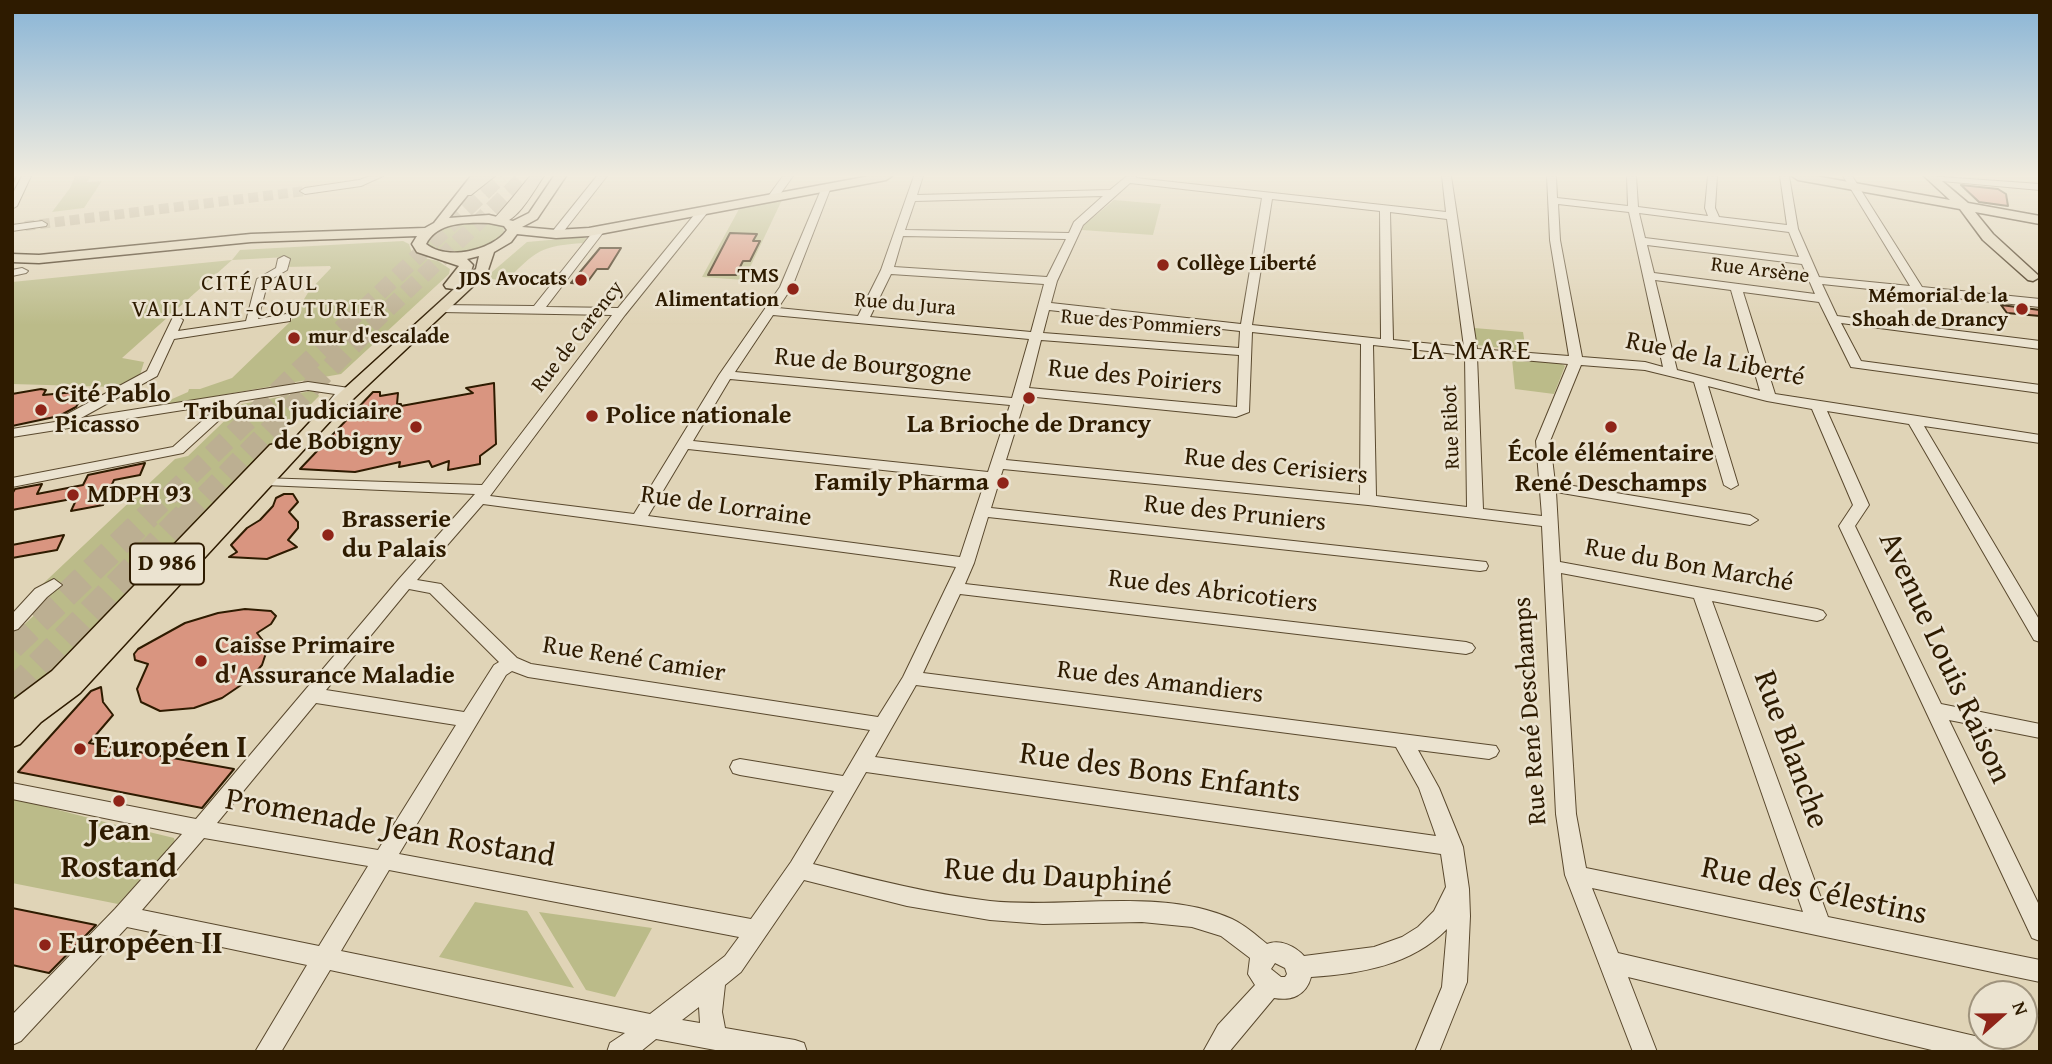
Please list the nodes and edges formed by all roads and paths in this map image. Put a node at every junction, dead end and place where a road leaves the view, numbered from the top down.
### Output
1 (30, 226) tunnel mouth
2 (435, 226) edge
3 (449, 226) edge
4 (488, 226) edge
5 (507, 226) edge
6 (515, 226) edge
7 (563, 226) edge
8 (618, 226) edge
9 (692, 226) edge
10 (810, 226) edge
11 (901, 226) edge
12 (1078, 226) edge
13 (1263, 226) edge
14 (1385, 226) edge
15 (1452, 226) edge
16 (1554, 226) edge
17 (1637, 226) edge
18 (1767, 226) edge
19 (1792, 226) edge
20 (1879, 226) edge
21 (1981, 226) edge
22 (12, 228) edge
23 (1793, 229) junction
24 (507, 230) junction
25 (600, 230) junction
26 (429, 233) junction
27 (898, 233) junction
28 (556, 234) junction
29 (1071, 236) junction
30 (1641, 241) junction
31 (488, 249) junction
32 (447, 256) junction
33 (12, 258) edge
34 (284, 259) dead end
35 (1807, 261) junction
36 (887, 270) junction
37 (15, 272) edge
38 (1650, 276) junction
39 (1816, 280) junction
40 (1051, 281) junction
41 (2036, 281) edge
42 (1735, 287) junction
43 (1919, 290) junction
44 (1823, 299) junction
45 (2040, 303) edge
46 (1044, 306) junction
47 (442, 308) junction
48 (538, 309) junction
49 (771, 311) junction
50 (621, 312) junction
51 (286, 318) dead end
52 (1835, 319) junction
53 (177, 320) dead end
54 (862, 320) junction
55 (251, 323) junction
56 (1246, 327) junction
57 (168, 336) junction
58 (1035, 337) junction
59 (1367, 341) junction
60 (1387, 344) junction
61 (2040, 345) edge
62 (1244, 352) junction
63 (1471, 352) junction
64 (1576, 360) junction
65 (1671, 372) junction
66 (726, 375) junction
67 (1700, 380) junction
68 (340, 389) junction
69 (2040, 389) edge
70 (1019, 397) junction
71 (1767, 397) junction
72 (235, 398) junction
73 (1818, 407) junction
74 (328, 413) junction
75 (1914, 420) junction
76 (52, 426) junction
77 (12, 433) edge
78 (2037, 442) edge
79 (685, 444) junction
80 (996, 470) junction
81 (265, 481) junction
82 (12, 482) edge
83 (1731, 485) dead end
84 (1548, 486) junction
85 (482, 494) junction
86 (1368, 500) junction
87 (984, 512) junction
88 (1475, 513) junction
89 (638, 520) junction
90 (1750, 520) dead end
91 (1549, 522) junction
92 (966, 563) junction
93 (1480, 566) dead end
94 (1551, 566) junction
95 (405, 583) junction
96 (54, 585) dead end
97 (955, 588) junction
98 (1701, 594) junction
99 (1817, 615) dead end
100 (12, 625) edge
101 (2040, 636) edge
102 (1466, 648) dead end
103 (511, 663) junction
104 (911, 678) junction
105 (312, 695) junction
106 (1934, 710) junction
107 (12, 713) edge
108 (469, 720) junction
109 (883, 725) junction
110 (2040, 731) edge
111 (12, 738) edge
112 (1402, 740) junction
113 (1489, 751) dead end
114 (859, 764) junction
115 (740, 767) dead end
116 (847, 785) junction
117 (12, 791) edge
118 (200, 829) junction
119 (1452, 847) junction
120 (384, 860) junction
121 (799, 869) junction
122 (1576, 875) junction
123 (1458, 887) junction
124 (123, 916) junction
125 (1820, 927) junction
126 (756, 930) junction
127 (2040, 931) edge
128 (1264, 956) junction
129 (324, 958) junction
130 (1609, 962) junction
131 (1298, 967) junction
132 (2040, 971) edge
133 (714, 980) junction
134 (1270, 985) junction
135 (654, 1027) junction
136 (12, 1033) edge
137 (714, 1037) junction
138 (267, 1052) edge
139 (619, 1052) edge
140 (795, 1052) edge
141 (1215, 1052) edge
142 (1427, 1052) edge
143 (1645, 1052) edge
144 (1992, 1052) edge

1 - 22 street
2 - 26 main road
3 - 26 main road
4 - 24 main road
5 - 24 highway
6 - 24 main road
7 - 28 street
8 - 25 main road
9 - 50 street, Rue de Carency
10 - 49 street
11 - 27 street
12 - 29 street
13 - 56 street
14 - 60 street
15 - 63 street, Rue Ribot
16 - 64 street
17 - 30 street
18 - 23 street
19 - 23 street
20 - 43 street
21 - 41 main road
23 - 35 street
24 - 28 main road
24 - 31 main road
25 - 28 main road
25 - 48 street
26 - 32 main road
26 - 33 main road
26 - 37 main road
27 - 29 street
27 - 36 street
29 - 40 street
30 - 35 street
30 - 38 street
31 - 32 main road
31 - 47 main road, D 986
32 - 68 main road, D 986
34 - 55 street
35 - 39 street
36 - 40 street
36 - 54 street
38 - 42 street, Rue Arsène
38 - 65 street
39 - 43 street
39 - 44 street
40 - 46 street
42 - 44 street, Rue Arsène
42 - 71 street
43 - 45 street
44 - 52 street
46 - 56 street, Rue de la Liberté
46 - 58 street
47 - 48 street
47 - 74 main road, D 986
48 - 50 street
49 - 54 street, Rue du Jura
49 - 66 street
50 - 85 street, Rue de Carency
51 - 55 street
52 - 61 street
52 - 69 street
53 - 57 street
54 - 58 street, Rue du Jura
55 - 57 street
56 - 59 street, Rue de la Liberté
56 - 62 street
57 - 76 street
58 - 62 street, Rue des Pommiers
58 - 70 street
59 - 60 street, Rue de la Liberté
59 - 86 street
60 - 63 street, Rue de la Liberté
62 - 70 street, Rue des Poiriers
63 - 64 street, Rue de la Liberté
63 - 88 street, Rue Ribot
64 - 65 street, Rue de la Liberté
64 - 84 street, Rue René Deschamps
65 - 67 street, Rue de la Liberté
66 - 70 street, Rue de Bourgogne
66 - 79 street
67 - 71 street, Rue de la Liberté
67 - 83 street
68 - 72 street
68 - 74 street
68 - 107 main road, D 986
70 - 80 street
71 - 73 street, Rue de la Liberté
72 - 76 street
72 - 82 street
73 - 75 street, Rue de la Liberté
73 - 106 street, Avenue Louis Raison
74 - 81 main road, D 986
75 - 78 street, Rue de la Liberté
75 - 101 street
76 - 77 street
79 - 80 street, Rue des Cerisiers
79 - 89 street
80 - 86 street, Rue des Cerisiers
80 - 87 street
81 - 85 street, Rue de Lorraine
81 - 111 main road, D 986
84 - 90 street
84 - 91 street, Rue René Deschamps
85 - 89 street, Rue de Lorraine
85 - 95 street
86 - 88 street, Rue des Cerisiers
87 - 92 street
87 - 93 street, Rue des Pruniers
88 - 91 street, Rue des Cerisiers
89 - 92 street, Rue de Lorraine
91 - 94 street, Rue René Deschamps
92 - 97 street
94 - 98 street, Rue du Bon Marché
94 - 122 street, Rue René Deschamps
95 - 103 street, Rue René Camier
95 - 105 street
96 - 100 street
97 - 102 street, Rue des Abricotiers
97 - 104 street
98 - 99 street, Rue du Bon Marché
98 - 125 street, Rue Blanche
103 - 108 street
103 - 109 street, Rue René Camier
104 - 109 street
104 - 112 street, Rue des Amandiers
105 - 108 street
105 - 118 street
106 - 110 street
106 - 127 street, Avenue Louis Raison
108 - 120 street
109 - 114 street
112 - 113 street, Rue des Amandiers
112 - 119 street
114 - 116 street
114 - 119 street, Rue des Bons Enfants
115 - 116 street
116 - 121 street
117 - 118 street, Promenade Jean Rostand
118 - 120 street, Promenade Jean Rostand
118 - 124 street
119 - 123 street
120 - 126 street, Promenade Jean Rostand
120 - 129 street
121 - 126 street
121 - 128 street, Rue du Dauphiné
122 - 125 street, Rue des Célestins
122 - 130 street, Rue René Deschamps
123 - 131 street
123 - 142 street
124 - 129 street
124 - 136 street
125 - 132 street, Rue des Célestins
126 - 133 street
128 - 131 street
128 - 134 street
129 - 135 street
129 - 138 street
130 - 143 street, Rue René Deschamps
130 - 144 street
131 - 134 street
133 - 135 street
133 - 137 street
134 - 141 street
135 - 137 street
135 - 139 street
137 - 140 street

